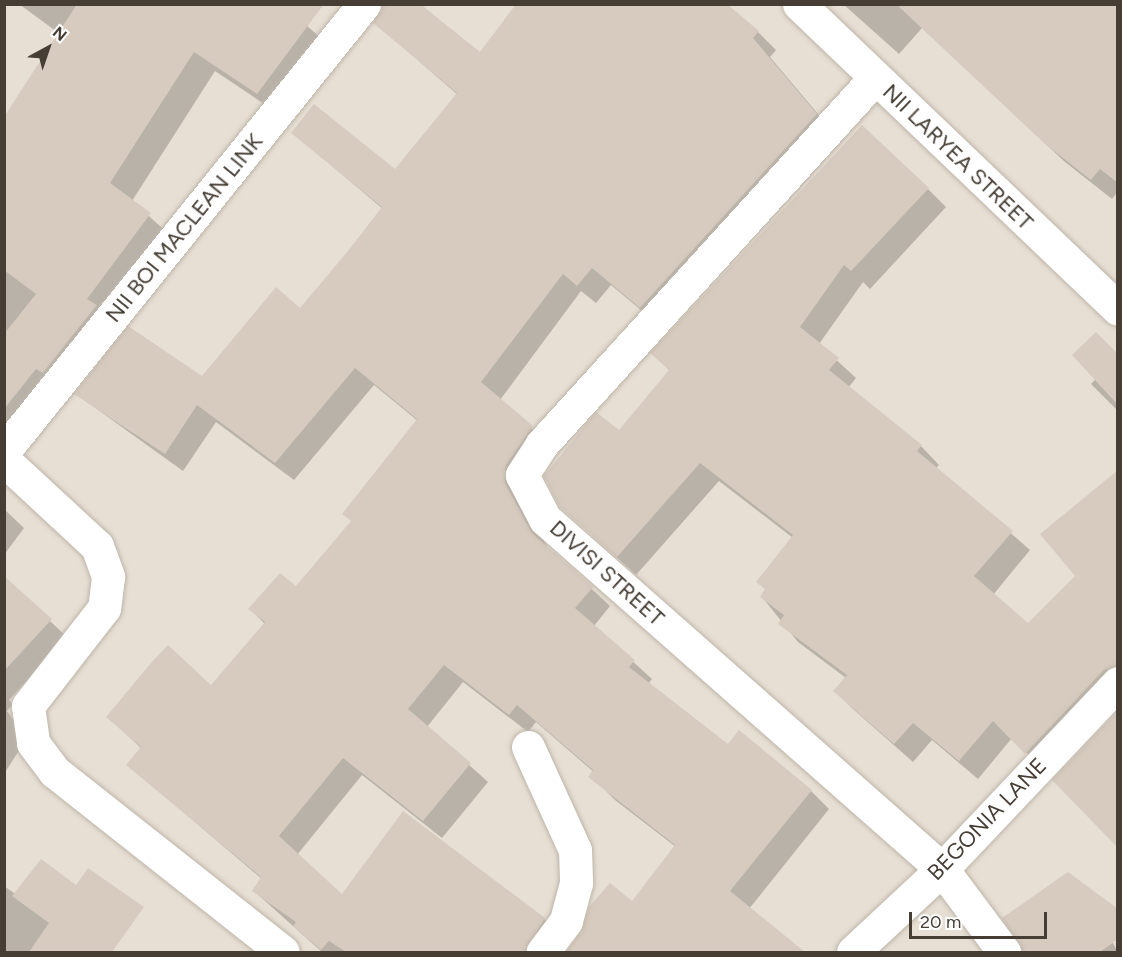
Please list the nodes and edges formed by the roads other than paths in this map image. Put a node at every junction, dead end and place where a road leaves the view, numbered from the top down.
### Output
1 (364, 4) edge
2 (799, 4) edge
3 (875, 78) junction
4 (1118, 309) edge
5 (4, 451) edge
6 (4, 460) edge
7 (1118, 683) edge
8 (528, 747) dead end
9 (942, 868) junction
10 (283, 952) edge
11 (543, 952) edge
12 (853, 952) edge
13 (1004, 952) edge

1 - 5 street, NII BOI MACLEAN LINK
2 - 3 street, NII LARYEA STREET
3 - 4 street, NII LARYEA STREET
3 - 9 street, DIVISI STREET
6 - 10 street
7 - 9 street, BEGONIA LANE
8 - 11 street
9 - 12 street, BEGONIA LANE
9 - 13 street

